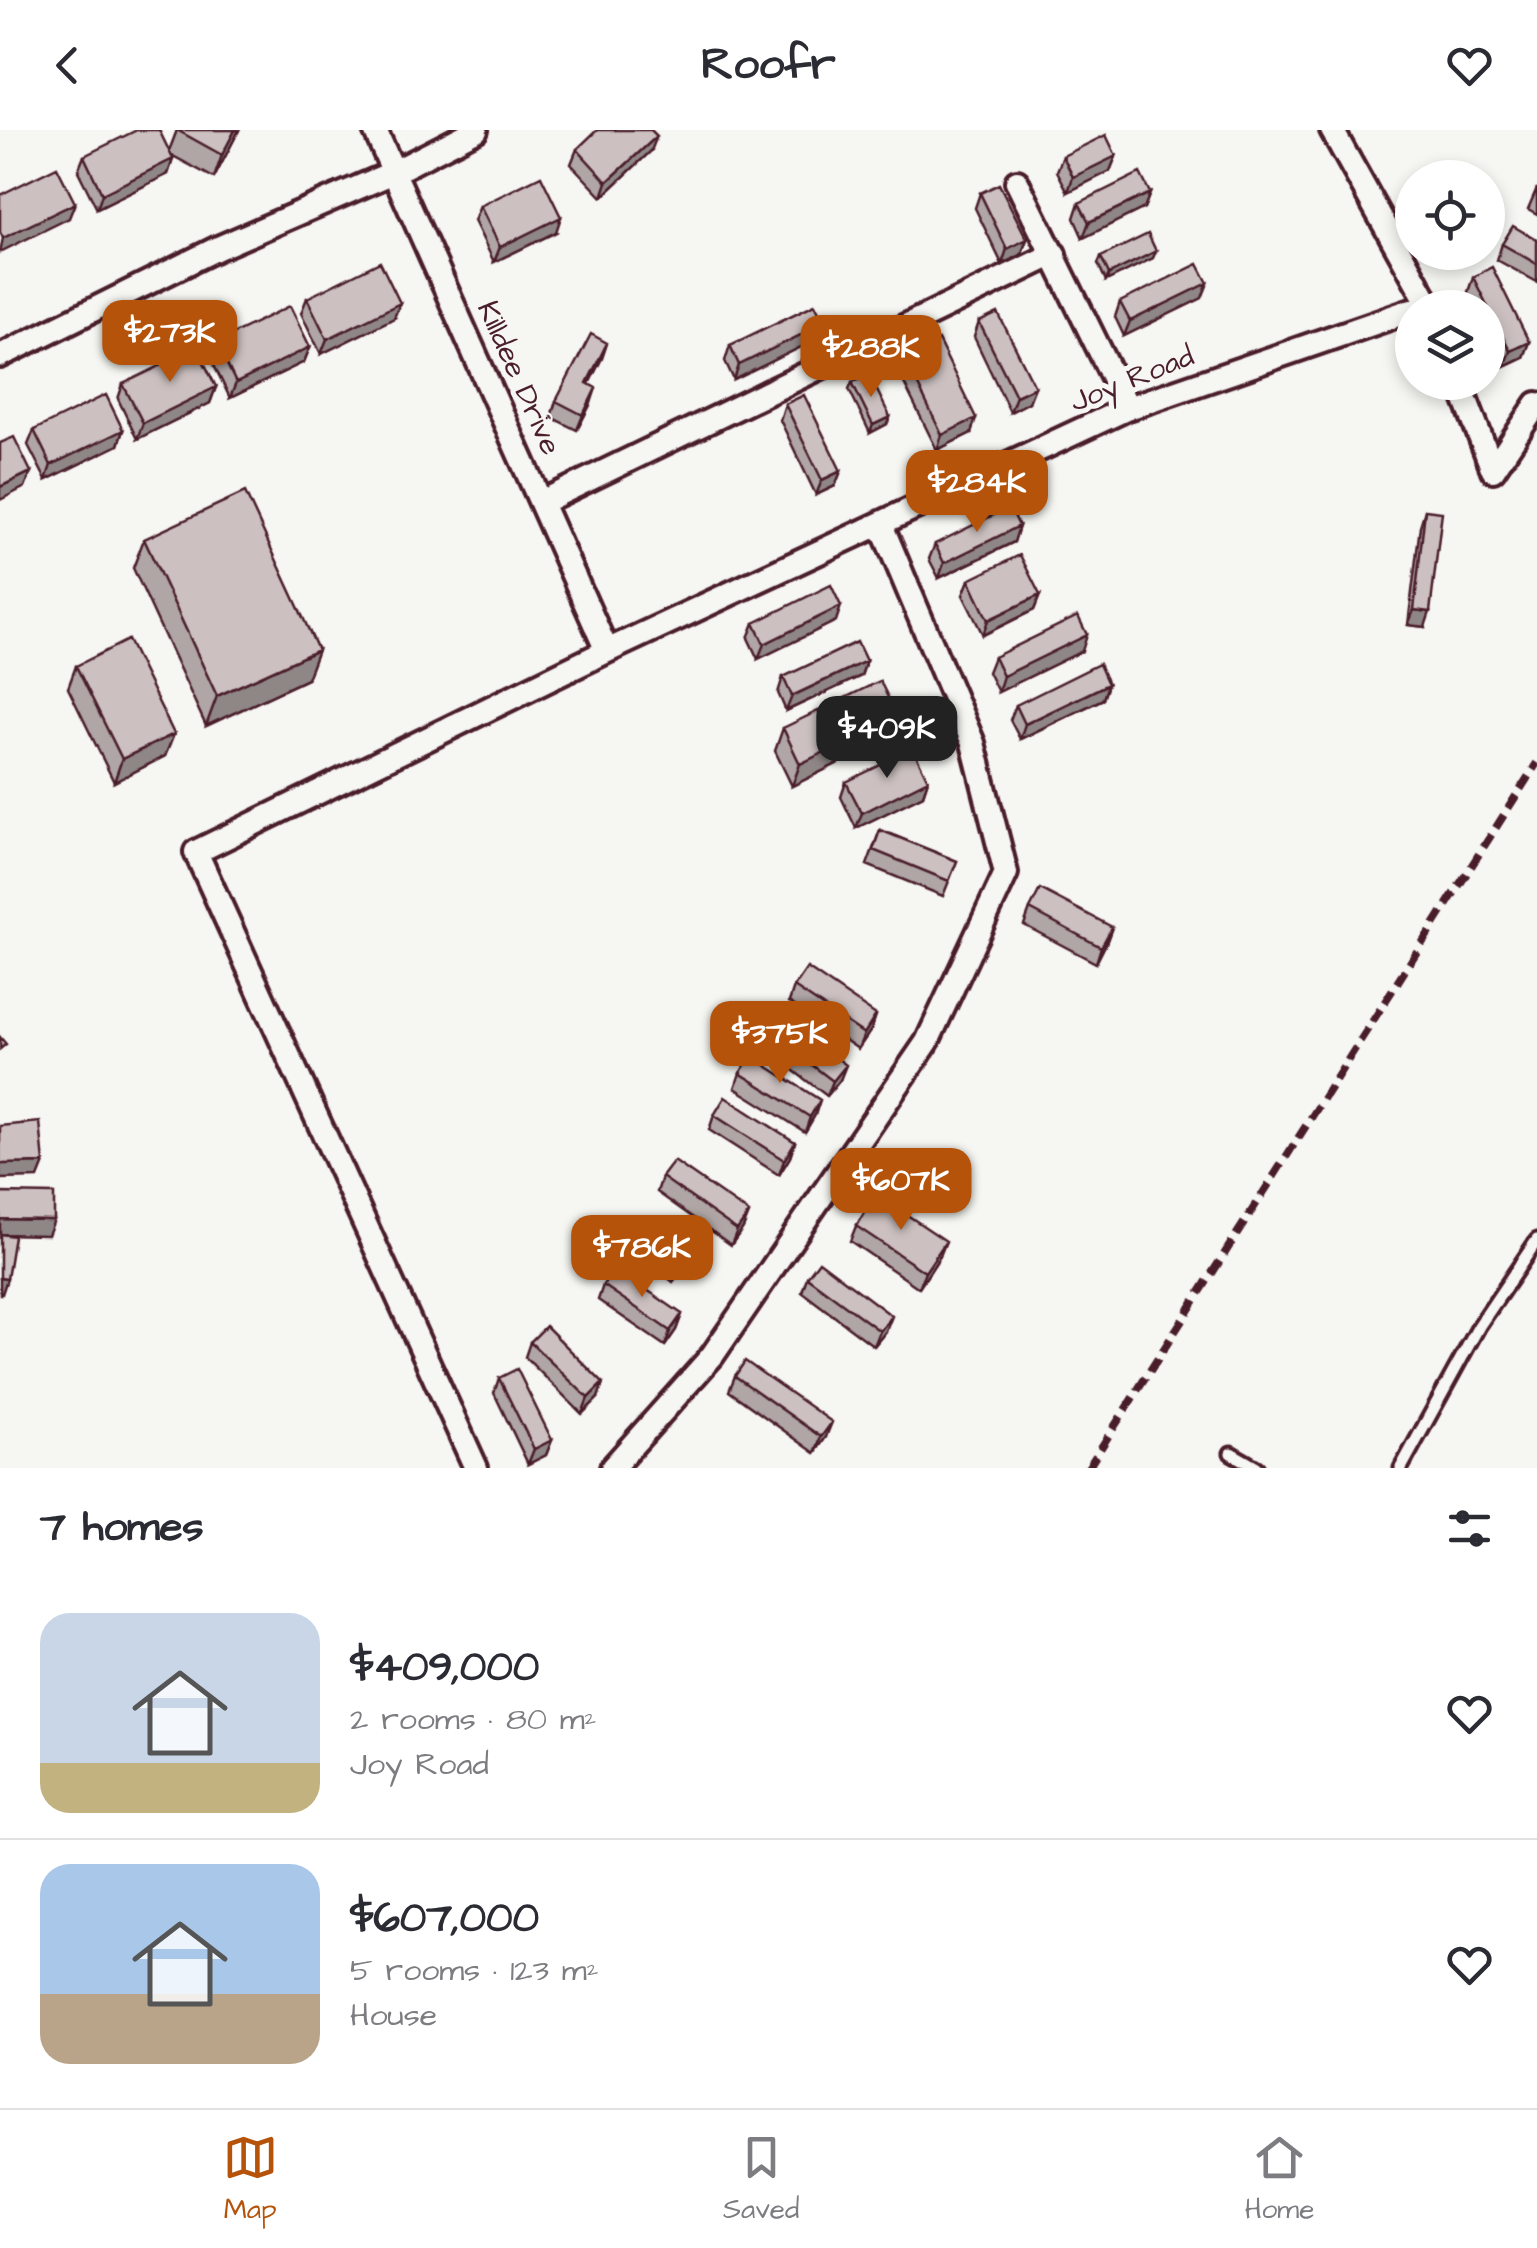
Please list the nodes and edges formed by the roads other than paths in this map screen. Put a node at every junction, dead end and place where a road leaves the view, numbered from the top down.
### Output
1 (375, 130) edge
2 (476, 130) edge
3 (1332, 130) edge
4 (394, 172) junction
5 (1017, 182) dead end
6 (1054, 254) junction
7 (1414, 290) edge
8 (1395, 317) edge
9 (0, 356) edge
10 (1466, 400) edge
11 (1537, 404) edge
12 (1128, 408) junction
13 (542, 502) junction
14 (882, 526) junction
15 (608, 651) junction
16 (1537, 1240) edge
17 (1231, 1453) dead end
18 (476, 1468) edge
19 (612, 1468) edge
20 (1258, 1468) edge
21 (1401, 1468) edge

1 - 4 street, Killdee Drive
2 - 4 street
3 - 7 street
4 - 9 street
4 - 13 street, Killdee Drive
5 - 6 street
6 - 12 street
6 - 13 street
8 - 12 street, Joy Road
10 - 11 street
12 - 14 street, Joy Road
13 - 15 street, Killdee Drive
14 - 15 street, Joy Road
14 - 19 street
15 - 18 street, Joy Road
16 - 21 lane
17 - 20 lane

